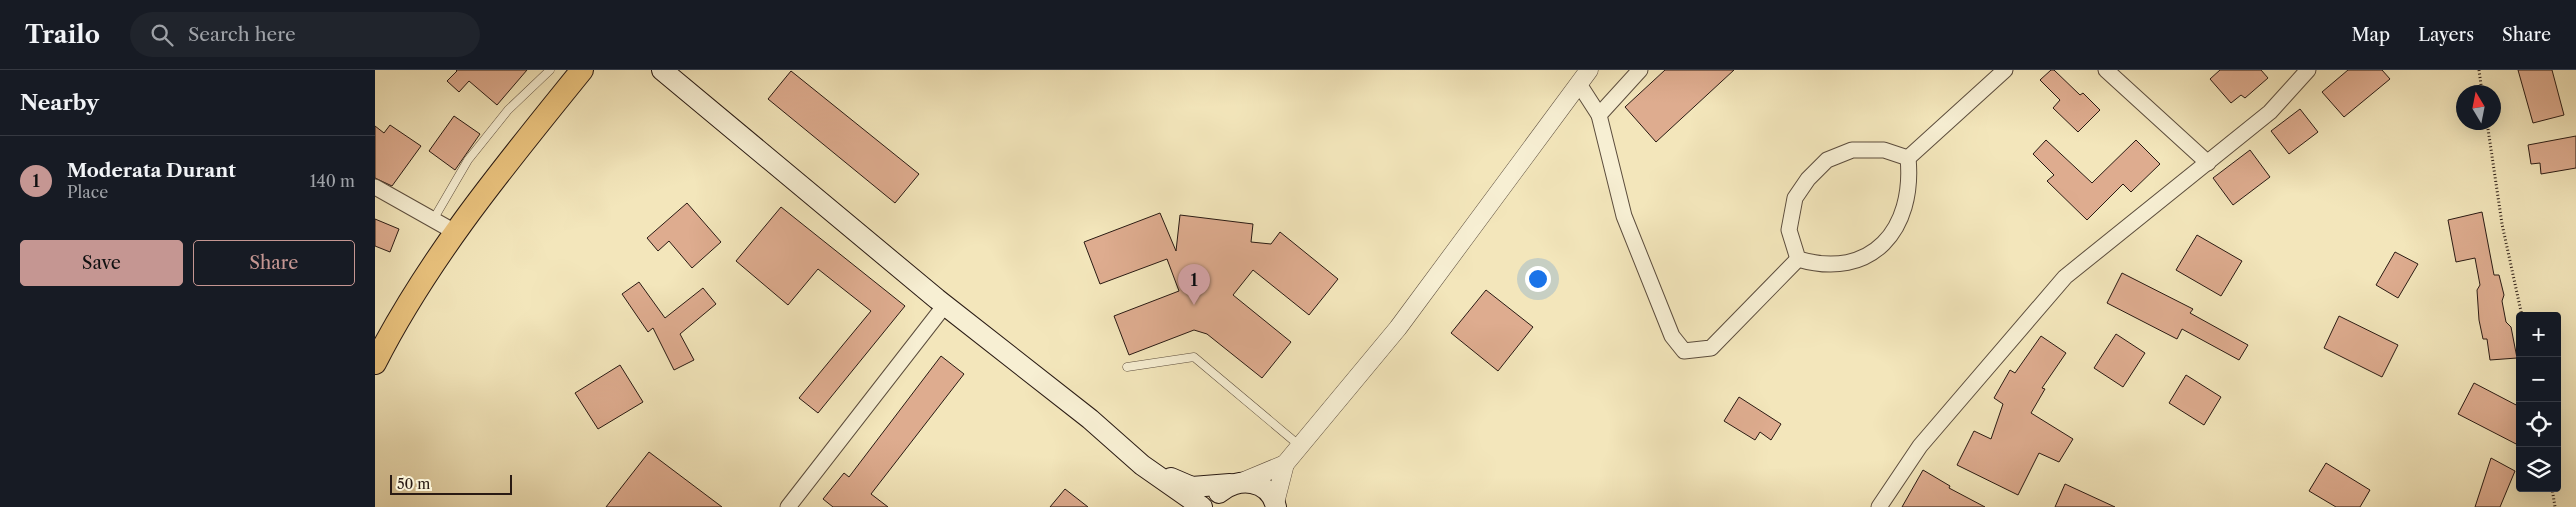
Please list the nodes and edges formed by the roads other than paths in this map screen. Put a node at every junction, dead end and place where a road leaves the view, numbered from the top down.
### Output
1 (549, 70) edge
2 (582, 70) edge
3 (662, 70) edge
4 (1640, 70) edge
5 (2005, 70) edge
6 (2106, 70) edge
7 (2308, 70) edge
8 (1584, 77) edge
9 (1599, 115) junction
10 (1908, 158) junction
11 (2207, 163) junction
12 (375, 187) edge
13 (433, 220) junction
14 (455, 232) junction
15 (1798, 259) junction
16 (945, 305) junction
17 (375, 363) edge
18 (1127, 367) dead end
19 (1299, 446) junction
20 (1285, 464) junction
21 (1142, 465) junction
22 (1237, 483) junction
23 (1276, 505) edge
24 (788, 507) edge
25 (1202, 507) edge
26 (1211, 507) edge
27 (1879, 507) edge

1 - 13 lane
2 - 14 main road
3 - 16 main road
4 - 9 street
5 - 10 street
6 - 11 street
7 - 11 street
8 - 9 street
8 - 19 street
9 - 15 street
10 - 15 street
10 - 15 street
11 - 27 street
12 - 13 street
13 - 14 street
14 - 17 main road
16 - 21 main road
16 - 24 street
18 - 19 lane
19 - 20 street
20 - 22 street
20 - 23 street
21 - 22 main road
21 - 25 main road
22 - 23 main road
22 - 26 main road

